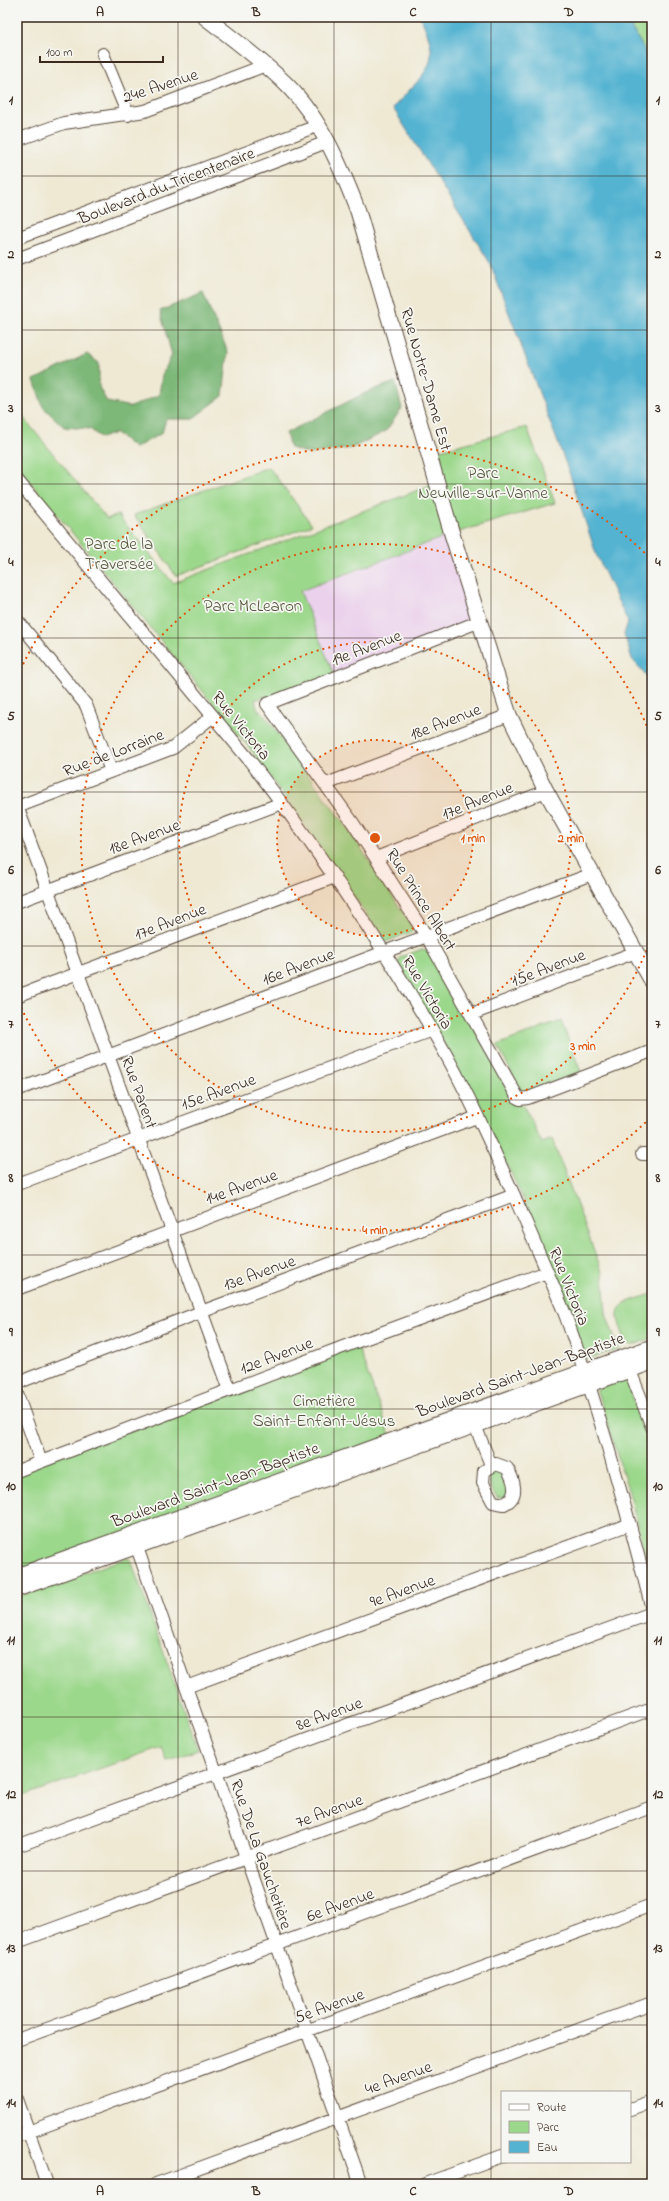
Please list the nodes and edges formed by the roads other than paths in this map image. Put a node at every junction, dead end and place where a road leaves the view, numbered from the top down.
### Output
1 (205, 17) edge
2 (103, 54) dead end
3 (266, 65) junction
4 (128, 115) junction
5 (317, 126) junction
6 (17, 140) edge
7 (326, 142) junction
8 (58, 223) junction
9 (17, 238) edge
10 (65, 241) junction
11 (17, 259) edge
12 (17, 480) edge
13 (17, 620) edge
14 (478, 622) junction
15 (267, 704) joint
16 (509, 715) junction
17 (213, 716) junction
18 (111, 771) junction
19 (326, 784) junction
20 (546, 791) junction
21 (282, 803) junction
22 (17, 807) edge
23 (376, 858) junction
24 (592, 874) junction
25 (335, 877) junction
26 (49, 890) junction
27 (17, 902) edge
28 (427, 937) junction
29 (383, 952) junction
30 (636, 952) junction
31 (79, 973) junction
32 (652, 981) edge
33 (17, 996) edge
34 (472, 1014) junction
35 (432, 1030) junction
36 (652, 1051) edge
37 (108, 1056) junction
38 (17, 1090) edge
39 (477, 1117) junction
40 (139, 1139) junction
41 (17, 1184) edge
42 (514, 1195) junction
43 (171, 1231) junction
44 (547, 1272) junction
45 (17, 1290) edge
46 (201, 1312) junction
47 (652, 1347) edge
48 (652, 1362) edge
49 (627, 1363) junction
50 (586, 1378) junction
51 (17, 1383) edge
52 (230, 1390) junction
53 (17, 1394) edge
54 (472, 1418) junction
55 (652, 1425) edge
56 (41, 1462) junction
57 (491, 1465) dead end
58 (17, 1471) edge
59 (630, 1524) junction
60 (134, 1540) junction
61 (17, 1576) edge
62 (17, 1589) edge
63 (652, 1609) edge
64 (652, 1612) edge
65 (186, 1687) junction
66 (652, 1709) edge
67 (216, 1773) junction
68 (652, 1807) edge
69 (17, 1846) edge
70 (246, 1858) junction
71 (652, 1905) edge
72 (17, 1942) edge
73 (276, 1945) junction
74 (652, 2002) edge
75 (306, 2032) junction
76 (17, 2040) edge
77 (17, 2099) edge
78 (652, 2101) edge
79 (631, 2109) edge
80 (337, 2117) junction
81 (28, 2132) junction
82 (17, 2136) edge
83 (501, 2156) edge
84 (47, 2184) edge
85 (156, 2184) edge
86 (361, 2184) edge
87 (425, 2184) edge

1 - 3 main road, Rue Notre-Dame Est
2 - 4 street
3 - 4 street, 24e Avenue
3 - 5 main road, Rue Notre-Dame Est
4 - 6 street, 24e Avenue
5 - 7 main road, Rue Notre-Dame Est
5 - 8 street, Boulevard du Tricentenaire
7 - 10 street, Boulevard du Tricentenaire
7 - 14 main road, Rue Notre-Dame Est
8 - 9 street, Boulevard du Tricentenaire
8 - 10 street
10 - 11 street, Boulevard du Tricentenaire
12 - 17 street, Rue Victoria
13 - 18 street
14 - 15 street, 19e Avenue
14 - 16 main road, Rue Notre-Dame Est
15 - 19 street, Rue Prince Albert
16 - 19 street, 18e Avenue
16 - 20 main road, Rue Notre-Dame Est
17 - 18 street, Rue de Lorraine
17 - 21 street, Rue Victoria
18 - 22 street, Rue de Lorraine
19 - 23 street, Rue Prince Albert
20 - 23 street, 17e Avenue
20 - 24 main road, Rue Notre-Dame Est
21 - 25 street, Rue Victoria
21 - 26 street, 18e Avenue
22 - 26 street, Rue Parent
23 - 28 street, Rue Prince Albert
24 - 28 street, 16e Avenue
24 - 30 main road, Rue Notre-Dame Est
25 - 29 street, Rue Victoria
25 - 31 street, 17e Avenue
26 - 27 street, 18e Avenue
26 - 31 street, Rue Parent
28 - 29 street, 16e Avenue
28 - 34 street, Rue Prince Albert
29 - 35 street, Rue Victoria
29 - 37 street, 16e Avenue
30 - 32 main road, Rue Notre-Dame Est
30 - 34 street, 15e Avenue
31 - 33 street, 17e Avenue
31 - 37 street, Rue Parent
34 - 36 street, Rue Prince Albert
35 - 39 street, Rue Victoria
35 - 40 street, 15e Avenue
37 - 38 street, 16e Avenue
37 - 40 street, Rue Parent
39 - 42 street, Rue Victoria
39 - 43 street, 14e Avenue
40 - 41 street, 15e Avenue
40 - 43 street, Rue Parent
42 - 44 street, Rue Victoria
42 - 46 street, 13e Avenue
43 - 45 street, 14e Avenue
43 - 46 street, Rue Parent
44 - 50 street, Rue Victoria
44 - 52 street, 12e Avenue
46 - 51 street, 13e Avenue
46 - 52 street, Rue Parent
47 - 49 main road, Boulevard Saint-Jean-Baptiste
48 - 49 main road, Boulevard Saint-Jean-Baptiste
49 - 50 main road, Boulevard Saint-Jean-Baptiste
49 - 55 street
50 - 54 main road, Boulevard Saint-Jean-Baptiste
50 - 59 street, Rue Victoria
52 - 56 street, 12e Avenue
53 - 56 street
54 - 57 street
54 - 60 main road, Boulevard Saint-Jean-Baptiste
56 - 58 street, 12e Avenue
59 - 63 street, Rue Victoria
59 - 65 street, 9e Avenue
60 - 61 main road, Boulevard Saint-Jean-Baptiste
60 - 62 main road, Boulevard Saint-Jean-Baptiste
60 - 65 street, Rue De La Gauchetière
64 - 67 street, 8e Avenue
65 - 67 street, Rue De La Gauchetière
66 - 70 street, 7e Avenue
67 - 69 street, 8e Avenue
67 - 70 street, Rue De La Gauchetière
68 - 73 street, 6e Avenue
70 - 72 street, 7e Avenue
70 - 73 street, Rue De La Gauchetière
71 - 75 street, 5e Avenue
73 - 75 street, Rue De La Gauchetière
73 - 76 street, 6e Avenue
74 - 80 street, 4e Avenue
75 - 80 street, Rue De La Gauchetière
75 - 81 street, 5e Avenue
77 - 81 street
78 - 79 street
80 - 85 street, 4e Avenue
80 - 86 street, Rue De La Gauchetière
81 - 82 street, 5e Avenue
81 - 84 street
83 - 87 street

